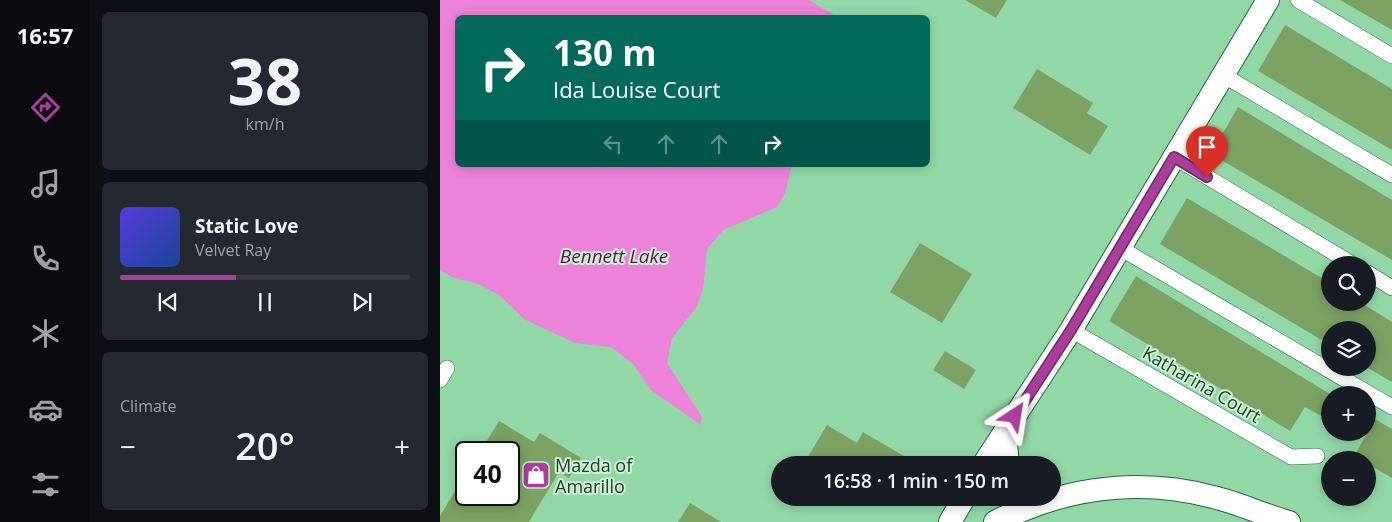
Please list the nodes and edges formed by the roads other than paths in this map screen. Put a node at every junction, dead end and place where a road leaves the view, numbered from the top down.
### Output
1 (1298, 0) edge
2 (1266, 1) edge
3 (1392, 56) edge
4 (1223, 75) junction
5 (1174, 157) junction
6 (1392, 175) edge
7 (1120, 248) junction
8 (1339, 256) edge
9 (1376, 278) edge
10 (1392, 288) edge
11 (1071, 330) junction
12 (1392, 407) edge
13 (1015, 416) junction
14 (993, 456) edge
15 (1007, 456) edge
16 (1317, 456) dead end
17 (959, 506) edge
18 (1014, 510) edge
19 (950, 522) edge
20 (1289, 522) edge

1 - 3 street
2 - 4 street
4 - 5 street
4 - 6 street
5 - 7 street
5 - 8 street
7 - 11 street
7 - 12 street
9 - 10 street
11 - 13 street
11 - 16 street, Katharina Court
13 - 14 street
13 - 15 street
17 - 19 street
18 - 20 street

